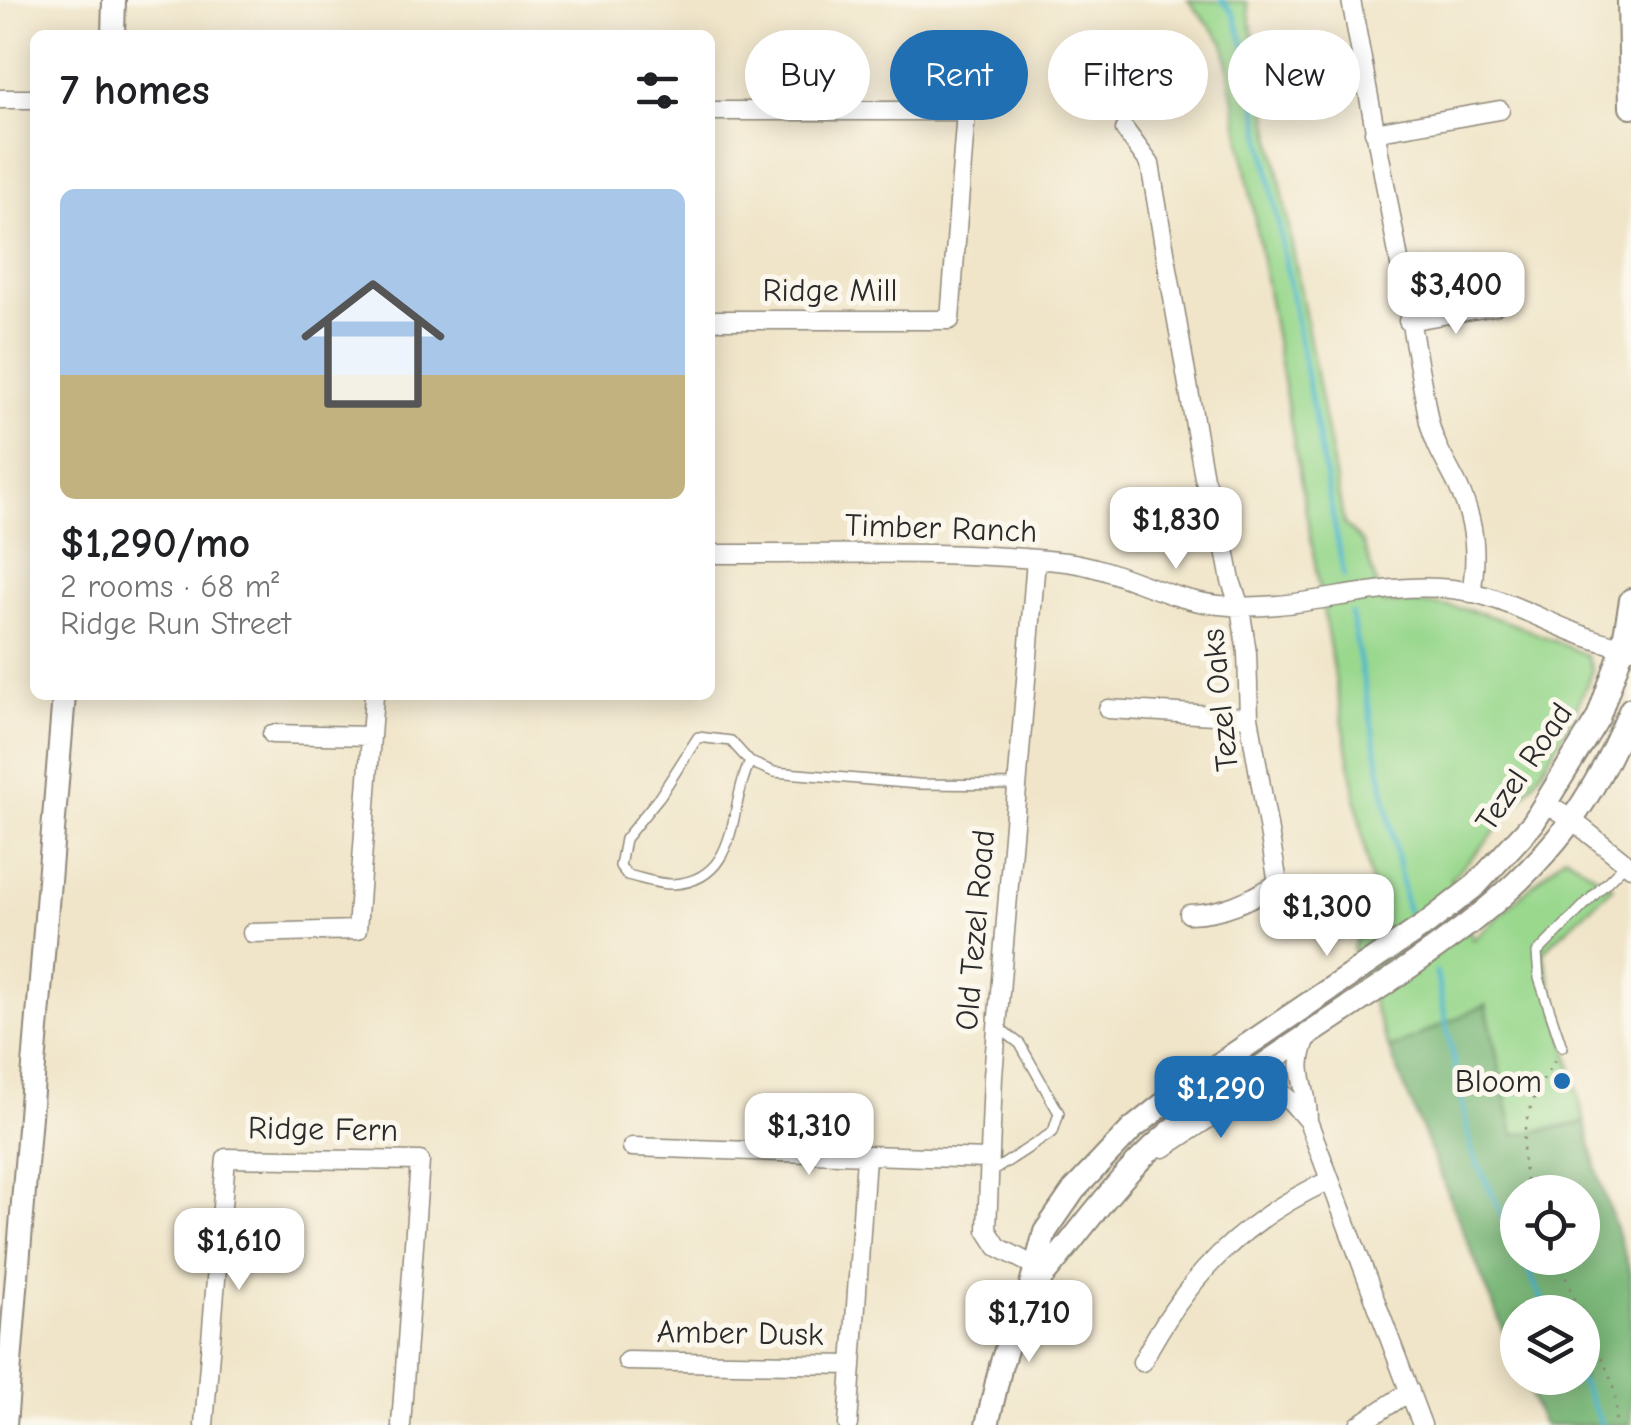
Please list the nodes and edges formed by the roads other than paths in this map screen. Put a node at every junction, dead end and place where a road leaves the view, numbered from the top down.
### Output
1 (114, 0) edge
2 (1351, 0) edge
3 (1629, 0) edge
4 (113, 30) edge
5 (0, 99) edge
6 (30, 100) edge
7 (1631, 107) edge
8 (1500, 110) dead end
9 (715, 111) edge
10 (1125, 130) dead end
11 (1374, 132) junction
12 (1495, 306) dead end
13 (715, 320) edge
14 (1408, 322) junction
15 (715, 554) edge
16 (1036, 560) junction
17 (1471, 593) junction
18 (1631, 600) edge
19 (1240, 606) junction
20 (1627, 648) edge
21 (64, 700) edge
22 (374, 700) edge
23 (1108, 709) dead end
24 (1631, 709) edge
25 (1249, 717) junction
26 (272, 734) dead end
27 (371, 736) junction
28 (750, 762) junction
29 (1017, 785) junction
30 (1546, 804) junction
31 (1571, 819) junction
32 (1628, 865) edge
33 (1189, 914) dead end
34 (252, 933) dead end
35 (997, 1026) junction
36 (1308, 1036) junction
37 (1562, 1047) road end
38 (1308, 1120) junction
39 (632, 1147) dead end
40 (866, 1156) junction
41 (1133, 1166) junction
42 (987, 1167) junction
43 (1328, 1181) junction
44 (10, 1259) edge
45 (1040, 1269) junction
46 (627, 1361) dead end
47 (1142, 1362) dead end
48 (852, 1365) junction
49 (1410, 1391) junction
50 (5, 1425) edge
51 (204, 1425) edge
52 (401, 1425) edge
53 (848, 1425) edge
54 (987, 1425) edge
55 (1359, 1425) edge
56 (1422, 1425) edge

1 - 4 main road
2 - 11 street
3 - 7 main road
5 - 6 street
8 - 11 street
9 - 13 street, Ridge Mill
10 - 19 street, Tezel Oaks
11 - 14 street
12 - 14 street
14 - 17 street
15 - 16 street, Timber Ranch
16 - 19 street, Timber Ranch
16 - 29 street, Old Tezel Road
17 - 19 street, Timber Ranch
17 - 20 street, Timber Ranch
18 - 20 main road, Tezel Road
19 - 25 street, Tezel Oaks
20 - 30 main road, Tezel Road
21 - 44 main road
22 - 27 street
23 - 25 street
24 - 31 main road, Tezel Road
25 - 33 street, Tezel Oaks
26 - 27 street
27 - 34 street
28 - 28 lane
28 - 29 lane
29 - 35 street, Old Tezel Road
30 - 31 street
30 - 45 main road, Tezel Road
31 - 32 street
31 - 36 main road, Tezel Road
32 - 37 lane
35 - 42 street, Old Tezel Road
35 - 42 lane
36 - 38 street
36 - 41 main road, Tezel Road
38 - 41 street
38 - 43 street
39 - 40 street
40 - 42 street
40 - 48 street
41 - 45 main road, Tezel Road
42 - 45 street, Old Tezel Road
43 - 47 street
43 - 49 street
44 - 50 main road
45 - 54 main road, Tezel Road
46 - 48 street, Amber Dusk
48 - 53 street
49 - 55 street
49 - 56 street
51 - 52 street, Ridge Fern

